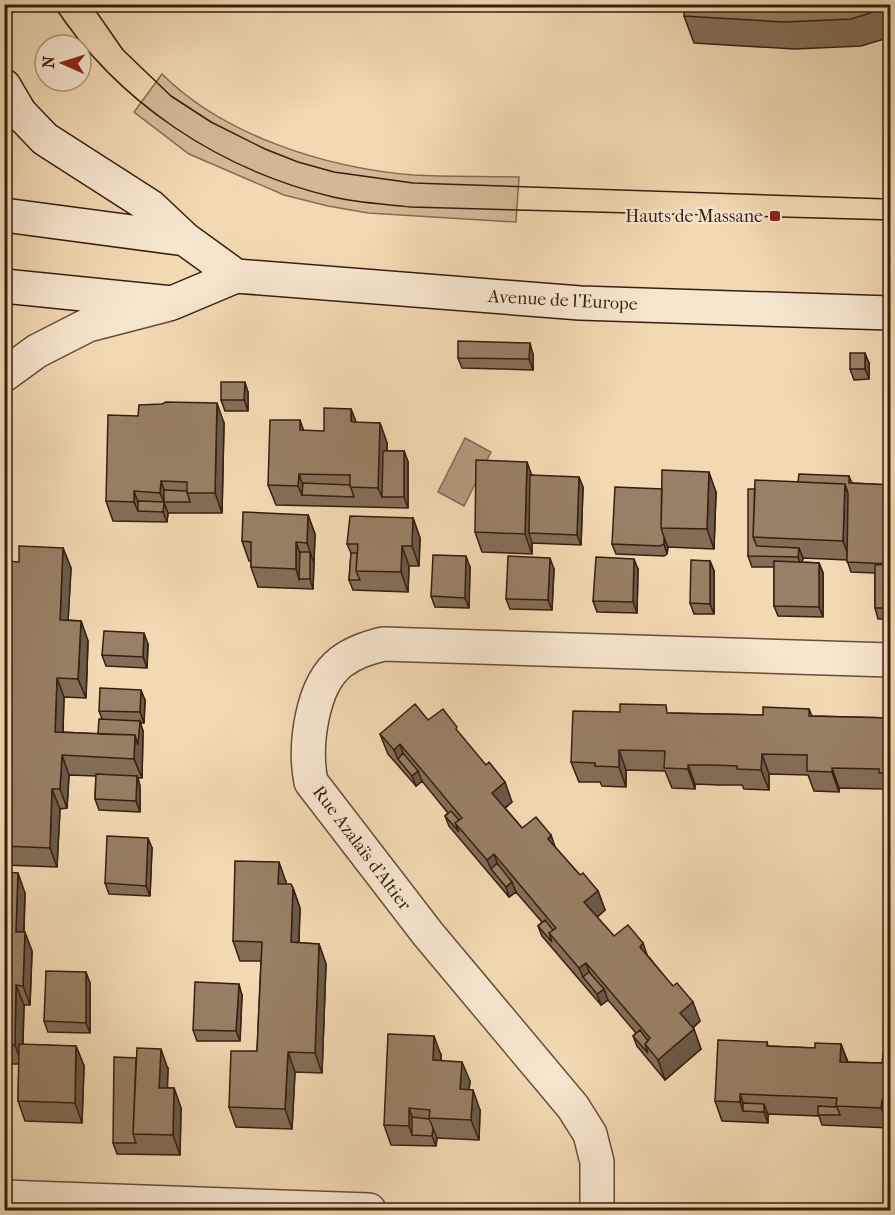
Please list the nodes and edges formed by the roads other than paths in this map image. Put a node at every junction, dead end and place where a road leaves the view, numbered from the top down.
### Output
1 (4, 86) edge
2 (4, 215) edge
3 (185, 239) junction
4 (236, 276) junction
5 (4, 286) edge
6 (172, 303) junction
7 (891, 313) edge
8 (4, 375) edge
9 (891, 660) edge
10 (4, 1197) edge
11 (176, 1207) edge
12 (369, 1210) edge
13 (597, 1210) edge

1 - 3 street
2 - 3 street
3 - 4 street
4 - 6 street, Avenue de l'Europe
4 - 7 street, Avenue de l'Europe
5 - 6 street, Avenue de l'Europe
6 - 8 street
9 - 13 street, Rue Azalaïs d'Altier
10 - 11 street
11 - 12 street

